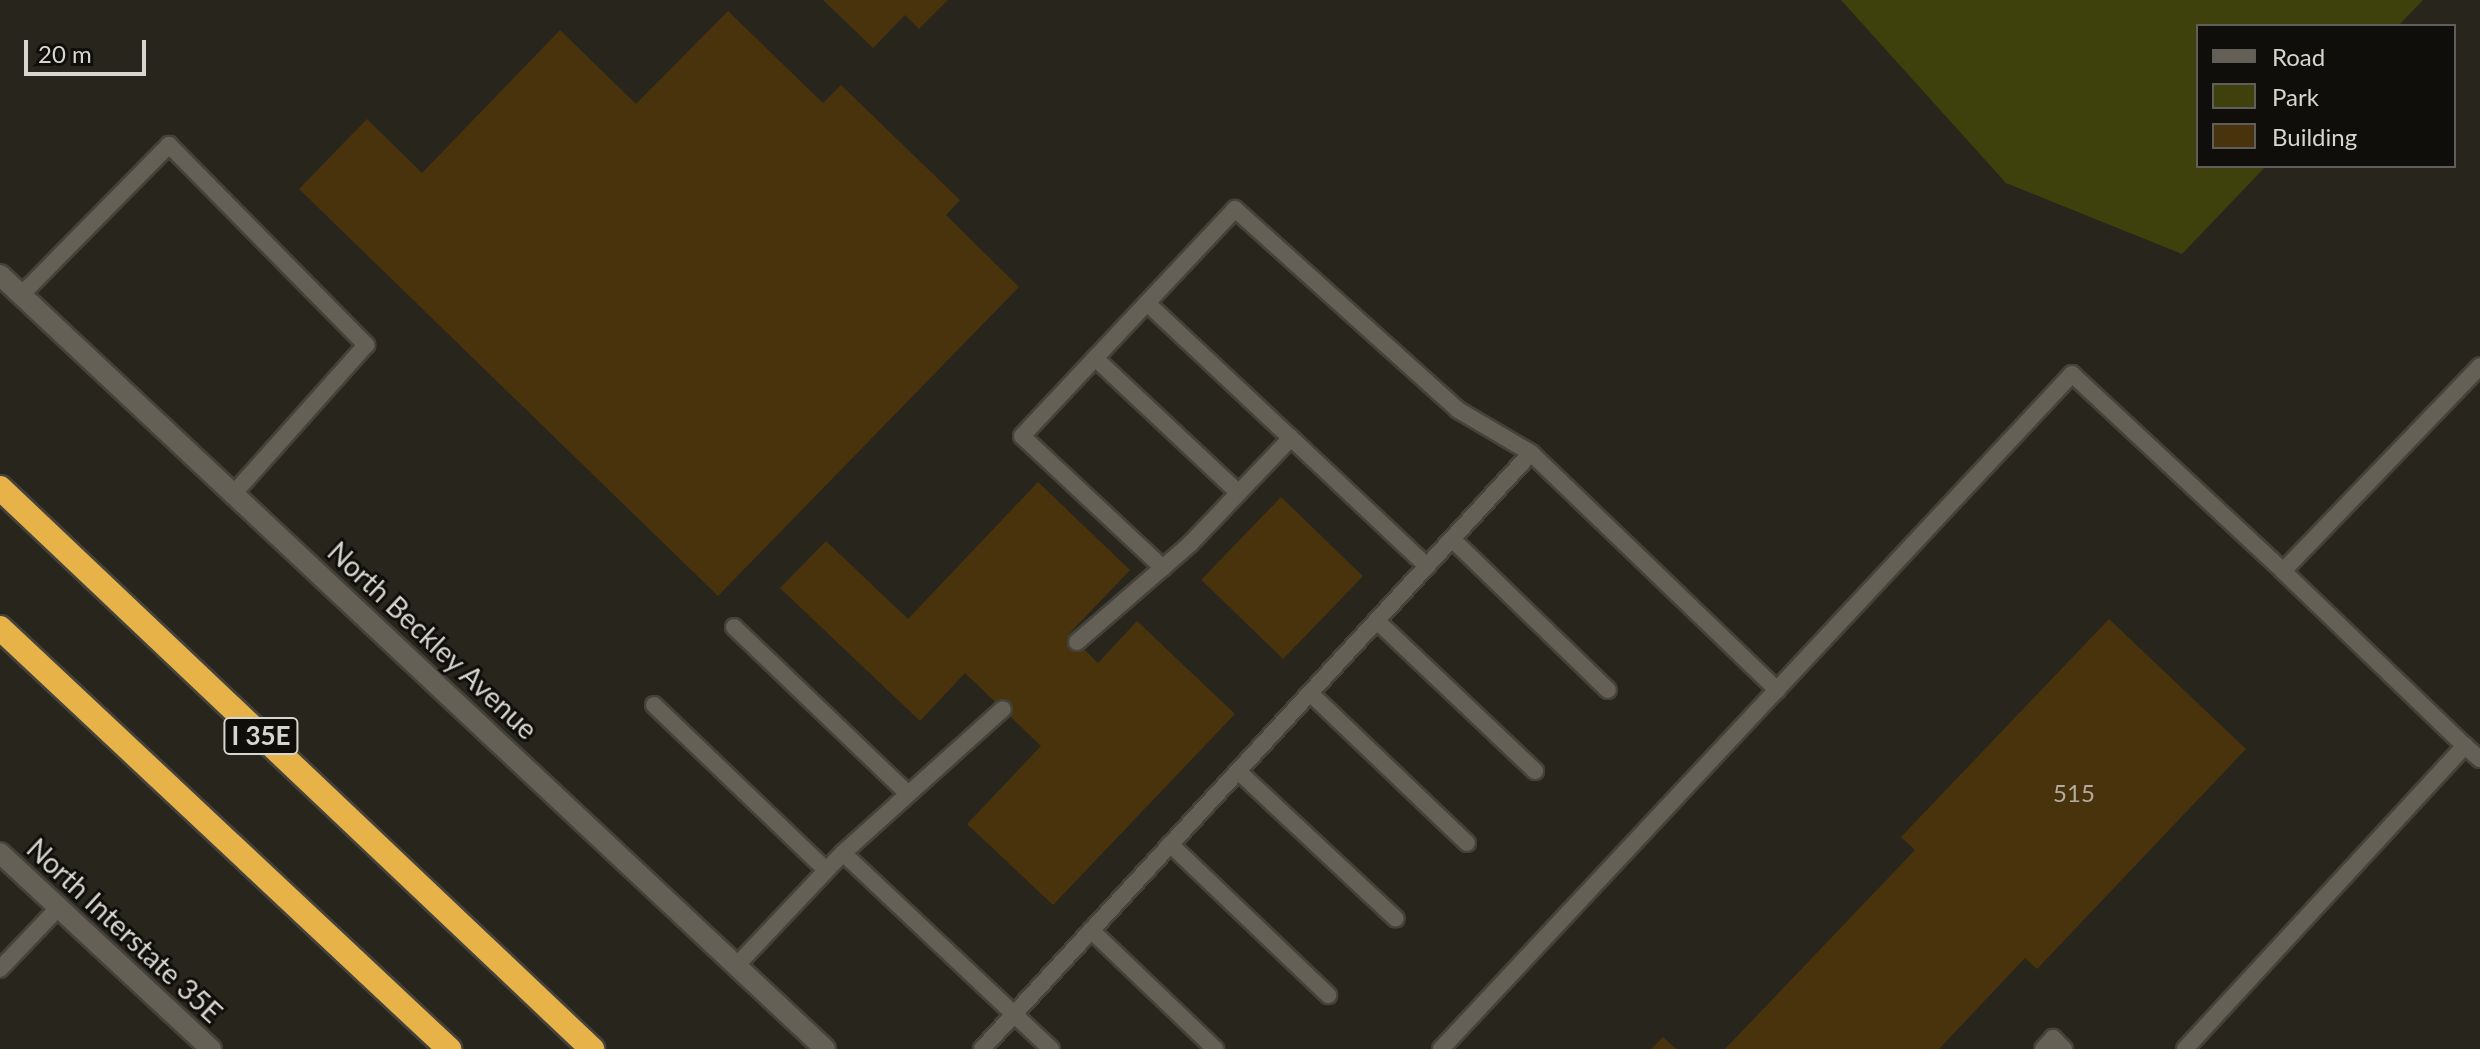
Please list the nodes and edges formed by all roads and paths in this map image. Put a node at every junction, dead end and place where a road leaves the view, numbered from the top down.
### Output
1 (0, 275) edge
2 (21, 295) junction
3 (1147, 303) junction
4 (1095, 358) junction
5 (2480, 366) edge
6 (1291, 438) junction
7 (1531, 453) junction
8 (0, 488) edge
9 (235, 492) junction
10 (1239, 493) junction
11 (1452, 539) junction
12 (1427, 566) junction
13 (1163, 568) junction
14 (2283, 571) junction
15 (1377, 621) junction
16 (734, 627) dead end
17 (0, 628) edge
18 (1077, 642) dead end
19 (1608, 690) dead end
20 (1777, 690) junction
21 (1310, 693) junction
22 (654, 705) dead end
23 (1003, 709) dead end
24 (2465, 746) junction
25 (2480, 759) edge
26 (1238, 771) junction
27 (1535, 771) dead end
28 (908, 794) junction
29 (1467, 843) dead end
30 (1170, 844) junction
31 (0, 853) edge
32 (843, 853) junction
33 (826, 870) junction
34 (59, 907) junction
35 (1396, 919) dead end
36 (1091, 930) junction
37 (737, 965) junction
38 (0, 969) edge
39 (1328, 995) dead end
40 (1014, 1014) junction
41 (211, 1049) edge
42 (449, 1049) edge
43 (592, 1049) edge
44 (825, 1049) edge
45 (982, 1049) edge
46 (1051, 1049) edge
47 (1215, 1049) edge
48 (1441, 1049) edge
49 (2043, 1049) edge
50 (2064, 1049) edge
51 (2185, 1049) edge

1 - 2 main road, North Beckley Avenue
2 - 9 main road, North Beckley Avenue
2 - 9 lane
3 - 4 lane
3 - 6 lane
3 - 7 lane
4 - 10 lane
4 - 13 lane
5 - 14 lane
6 - 10 lane
6 - 12 lane
7 - 11 lane
7 - 20 lane
8 - 43 highway, I 35E
9 - 37 main road, North Beckley Avenue
10 - 13 lane
11 - 12 lane
11 - 19 lane
12 - 15 lane
13 - 18 lane
14 - 20 lane
14 - 24 lane
15 - 21 lane
15 - 27 lane
16 - 28 lane
17 - 42 highway
20 - 48 lane
21 - 26 lane
21 - 29 lane
22 - 33 lane
23 - 28 lane
24 - 25 lane
24 - 51 lane
26 - 30 lane
26 - 35 lane
28 - 32 lane
30 - 36 lane
30 - 39 lane
31 - 34 main road, North Interstate 35E
32 - 33 lane
32 - 40 lane
33 - 37 lane
34 - 38 lane
34 - 41 main road, North Interstate 35E
36 - 40 lane
36 - 47 lane
37 - 44 main road, North Beckley Avenue
40 - 45 lane
40 - 46 lane
49 - 50 lane

